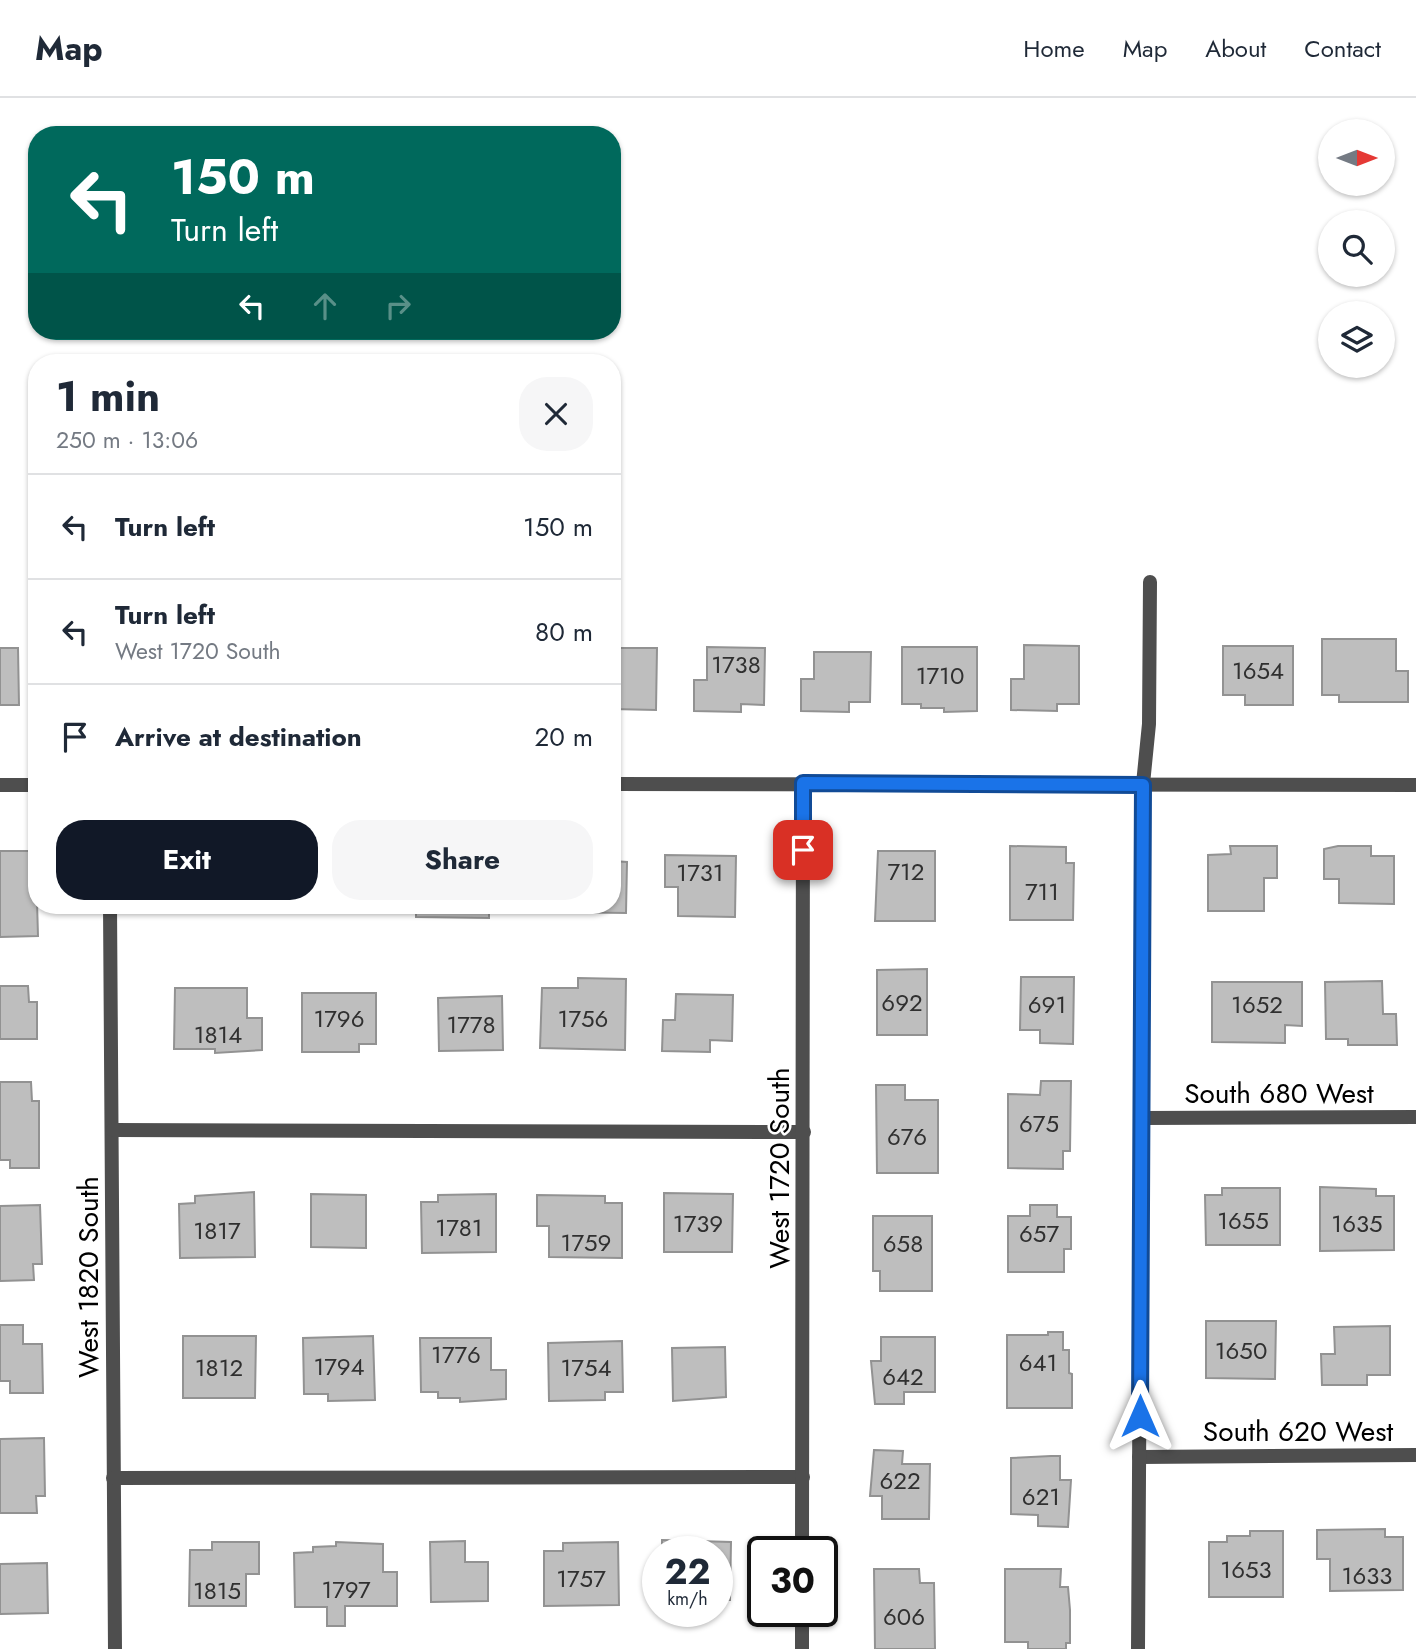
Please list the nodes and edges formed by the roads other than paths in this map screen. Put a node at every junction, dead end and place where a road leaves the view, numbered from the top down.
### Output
1 (1150, 582) dead end
2 (803, 783) junction
3 (621, 784) edge
4 (0, 785) edge
5 (28, 785) edge
6 (1143, 785) junction
7 (1416, 785) edge
8 (110, 914) edge
9 (1416, 1117) edge
10 (1142, 1118) junction
11 (113, 1130) junction
12 (804, 1132) junction
13 (1416, 1455) edge
14 (1139, 1457) junction
15 (803, 1477) junction
16 (113, 1478) junction
17 (802, 1536) edge
18 (802, 1627) edge
19 (115, 1649) edge
20 (802, 1649) edge
21 (1138, 1649) edge

1 - 6 street
2 - 3 street
2 - 6 street
2 - 12 street, West 1720 South
4 - 5 street
6 - 7 street
6 - 10 street
8 - 11 street, West 1820 South
9 - 10 street, South 680 West
10 - 14 street
11 - 12 street
11 - 16 street, West 1820 South
12 - 15 street, West 1720 South
13 - 14 street, South 620 West
14 - 21 street
15 - 16 street
15 - 17 street, West 1720 South
16 - 19 street, West 1820 South
18 - 20 street

